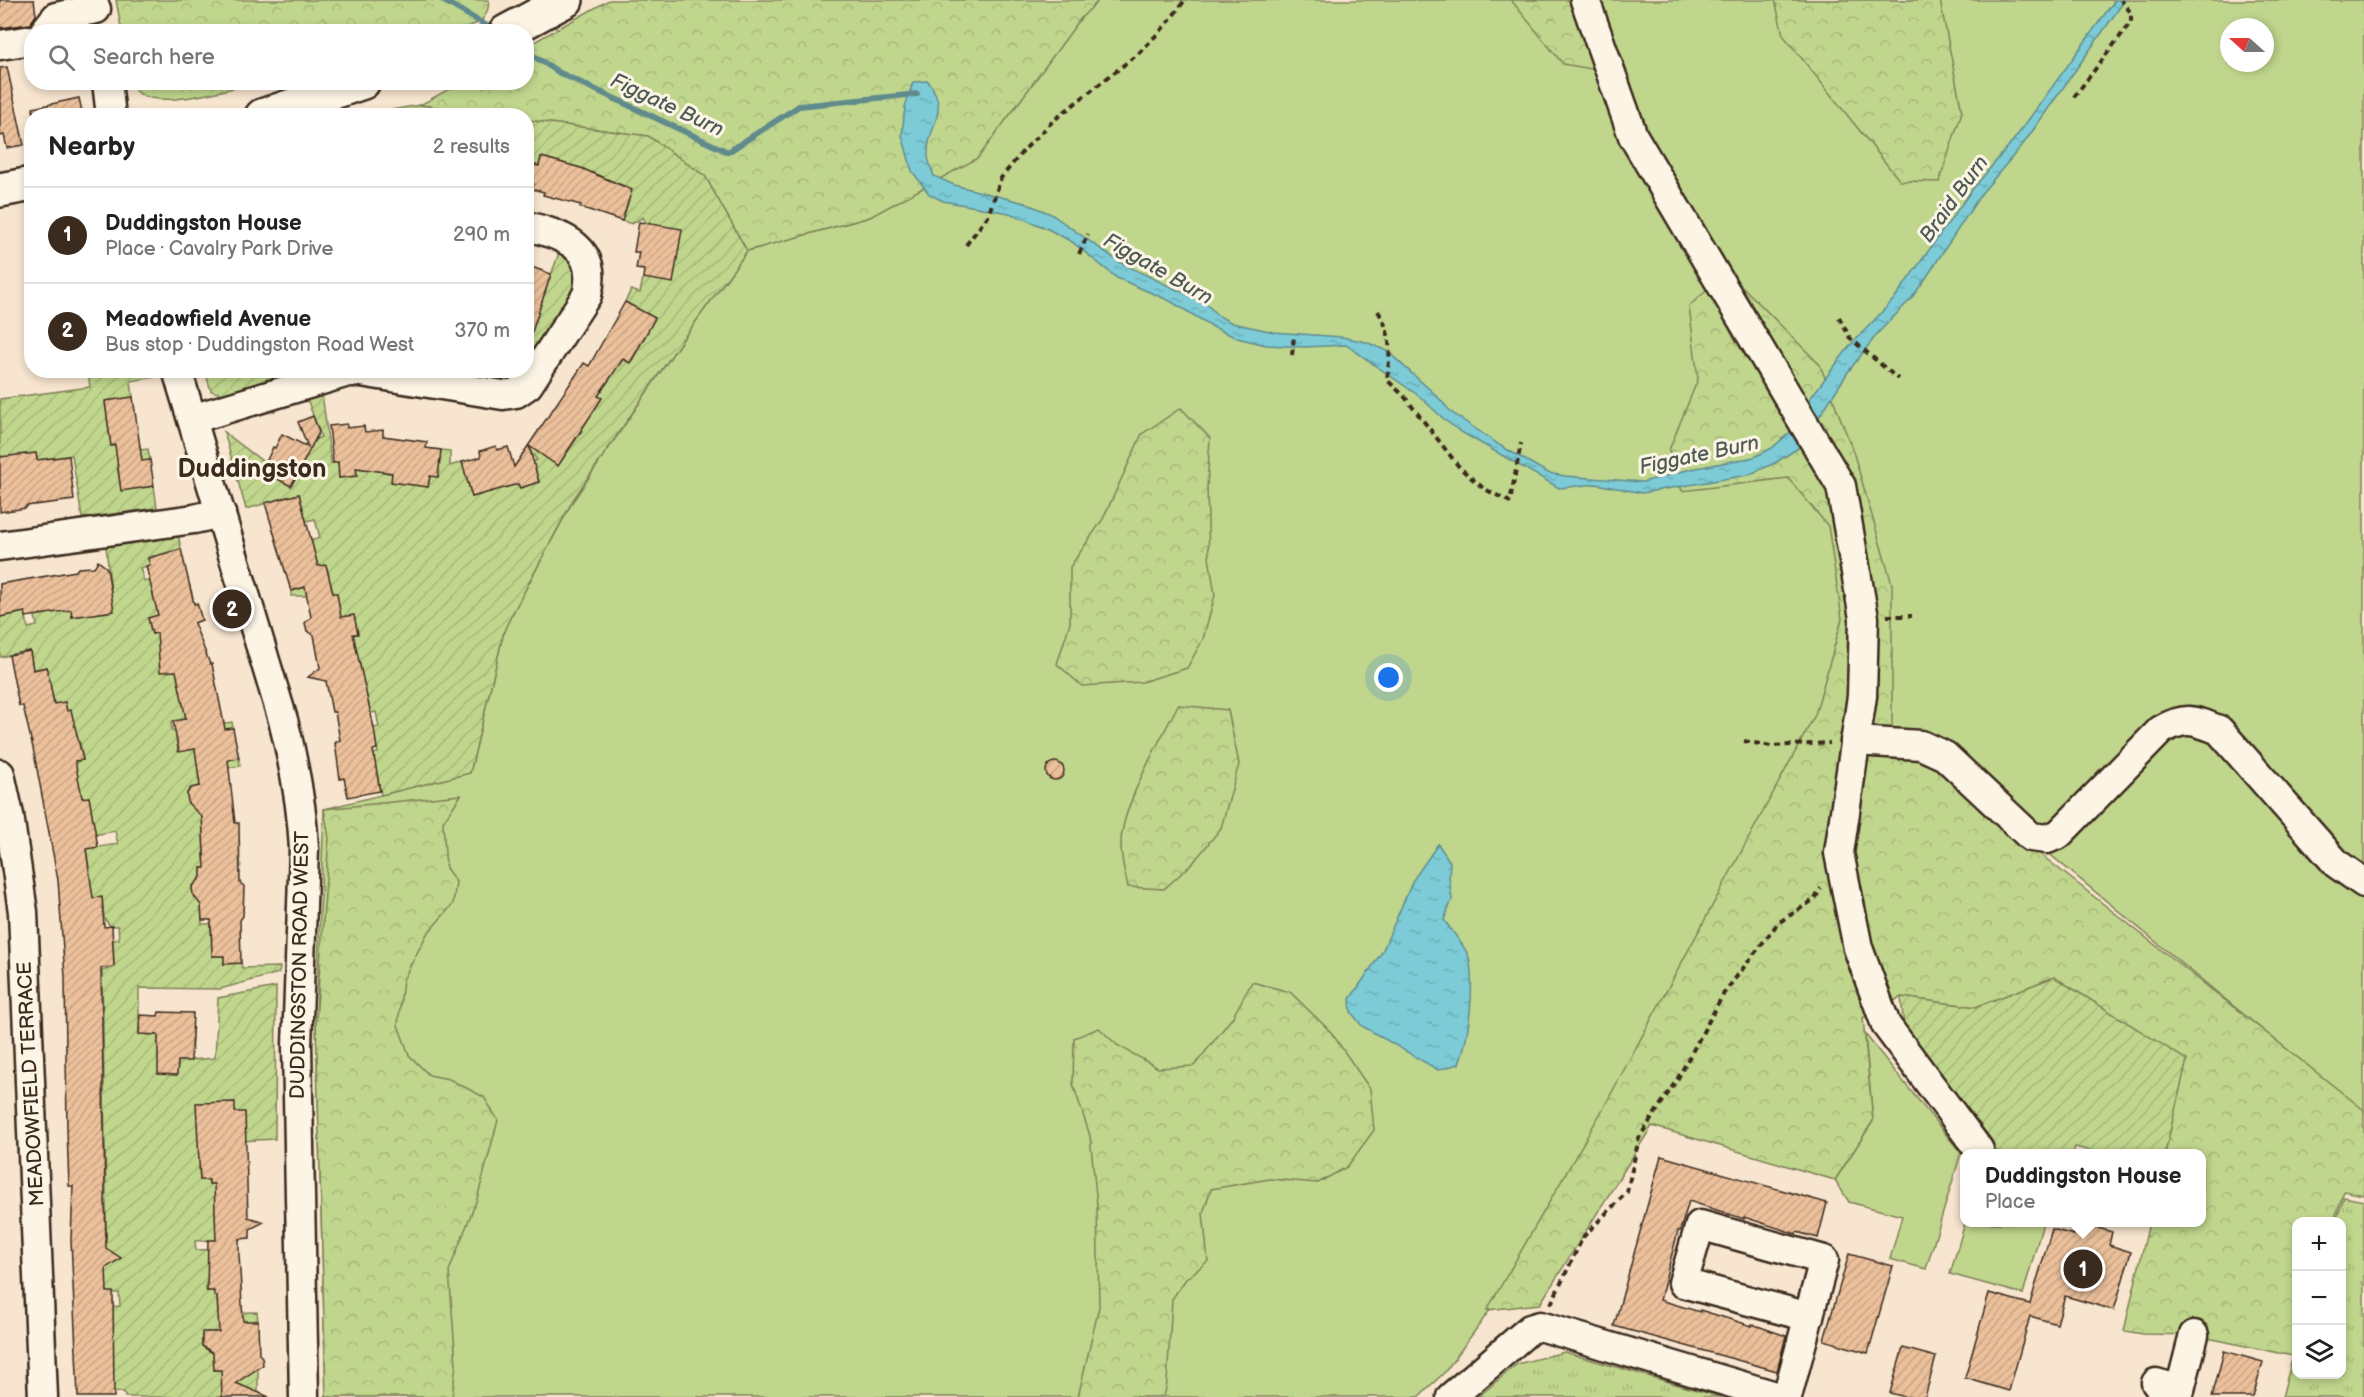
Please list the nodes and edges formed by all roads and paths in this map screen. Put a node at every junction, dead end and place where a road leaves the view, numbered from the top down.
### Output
1 (566, 0) edge
2 (1185, 0) edge
3 (1585, 0) edge
4 (2121, 0) edge
5 (97, 13) edge
6 (50, 24) edge
7 (521, 24) edge
8 (24, 41) edge
9 (0, 45) edge
10 (108, 90) edge
11 (339, 90) edge
12 (2074, 97) dead end
13 (110, 108) edge
14 (286, 108) edge
15 (24, 186) edge
16 (0, 190) edge
17 (534, 228) edge
18 (1088, 234) dead end
19 (966, 245) dead end
20 (1079, 254) dead end
21 (1378, 311) dead end
22 (1839, 317) dead end
23 (1293, 336) dead end
24 (1292, 355) dead end
25 (534, 376) edge
26 (179, 378) edge
27 (325, 378) edge
28 (398, 378) edge
29 (533, 378) edge
30 (1898, 379) dead end
31 (192, 419) junction
32 (1521, 443) dead end
33 (221, 513) junction
34 (0, 546) edge
35 (1744, 741) dead end
36 (1855, 741) junction
37 (0, 774) edge
38 (1839, 853) junction
39 (2364, 883) edge
40 (1978, 1149) edge
41 (1809, 1317) junction
42 (1540, 1326) junction
43 (2194, 1335) dead end
44 (2171, 1390) edge
45 (44, 1397) edge
46 (304, 1397) edge
47 (1451, 1397) edge
48 (1779, 1397) edge
49 (1787, 1397) edge

1 - 7 main road
2 - 19 path
3 - 36 street
4 - 12 path
5 - 6 street
8 - 9 street
10 - 13 street
11 - 14 main road
15 - 16 main road
17 - 25 street
18 - 20 path
21 - 32 path
22 - 30 path
23 - 24 path
26 - 31 street, DUDDINGSTON ROAD WEST
27 - 31 street
28 - 29 street
31 - 33 street, DUDDINGSTON ROAD WEST
33 - 34 street
33 - 46 street, DUDDINGSTON ROAD WEST
35 - 36 path
36 - 38 street
36 - 39 street
37 - 45 street, MEADOWFIELD TERRACE
38 - 40 street
38 - 42 path
41 - 41 street
41 - 49 street
42 - 47 street
42 - 48 street
43 - 44 street

